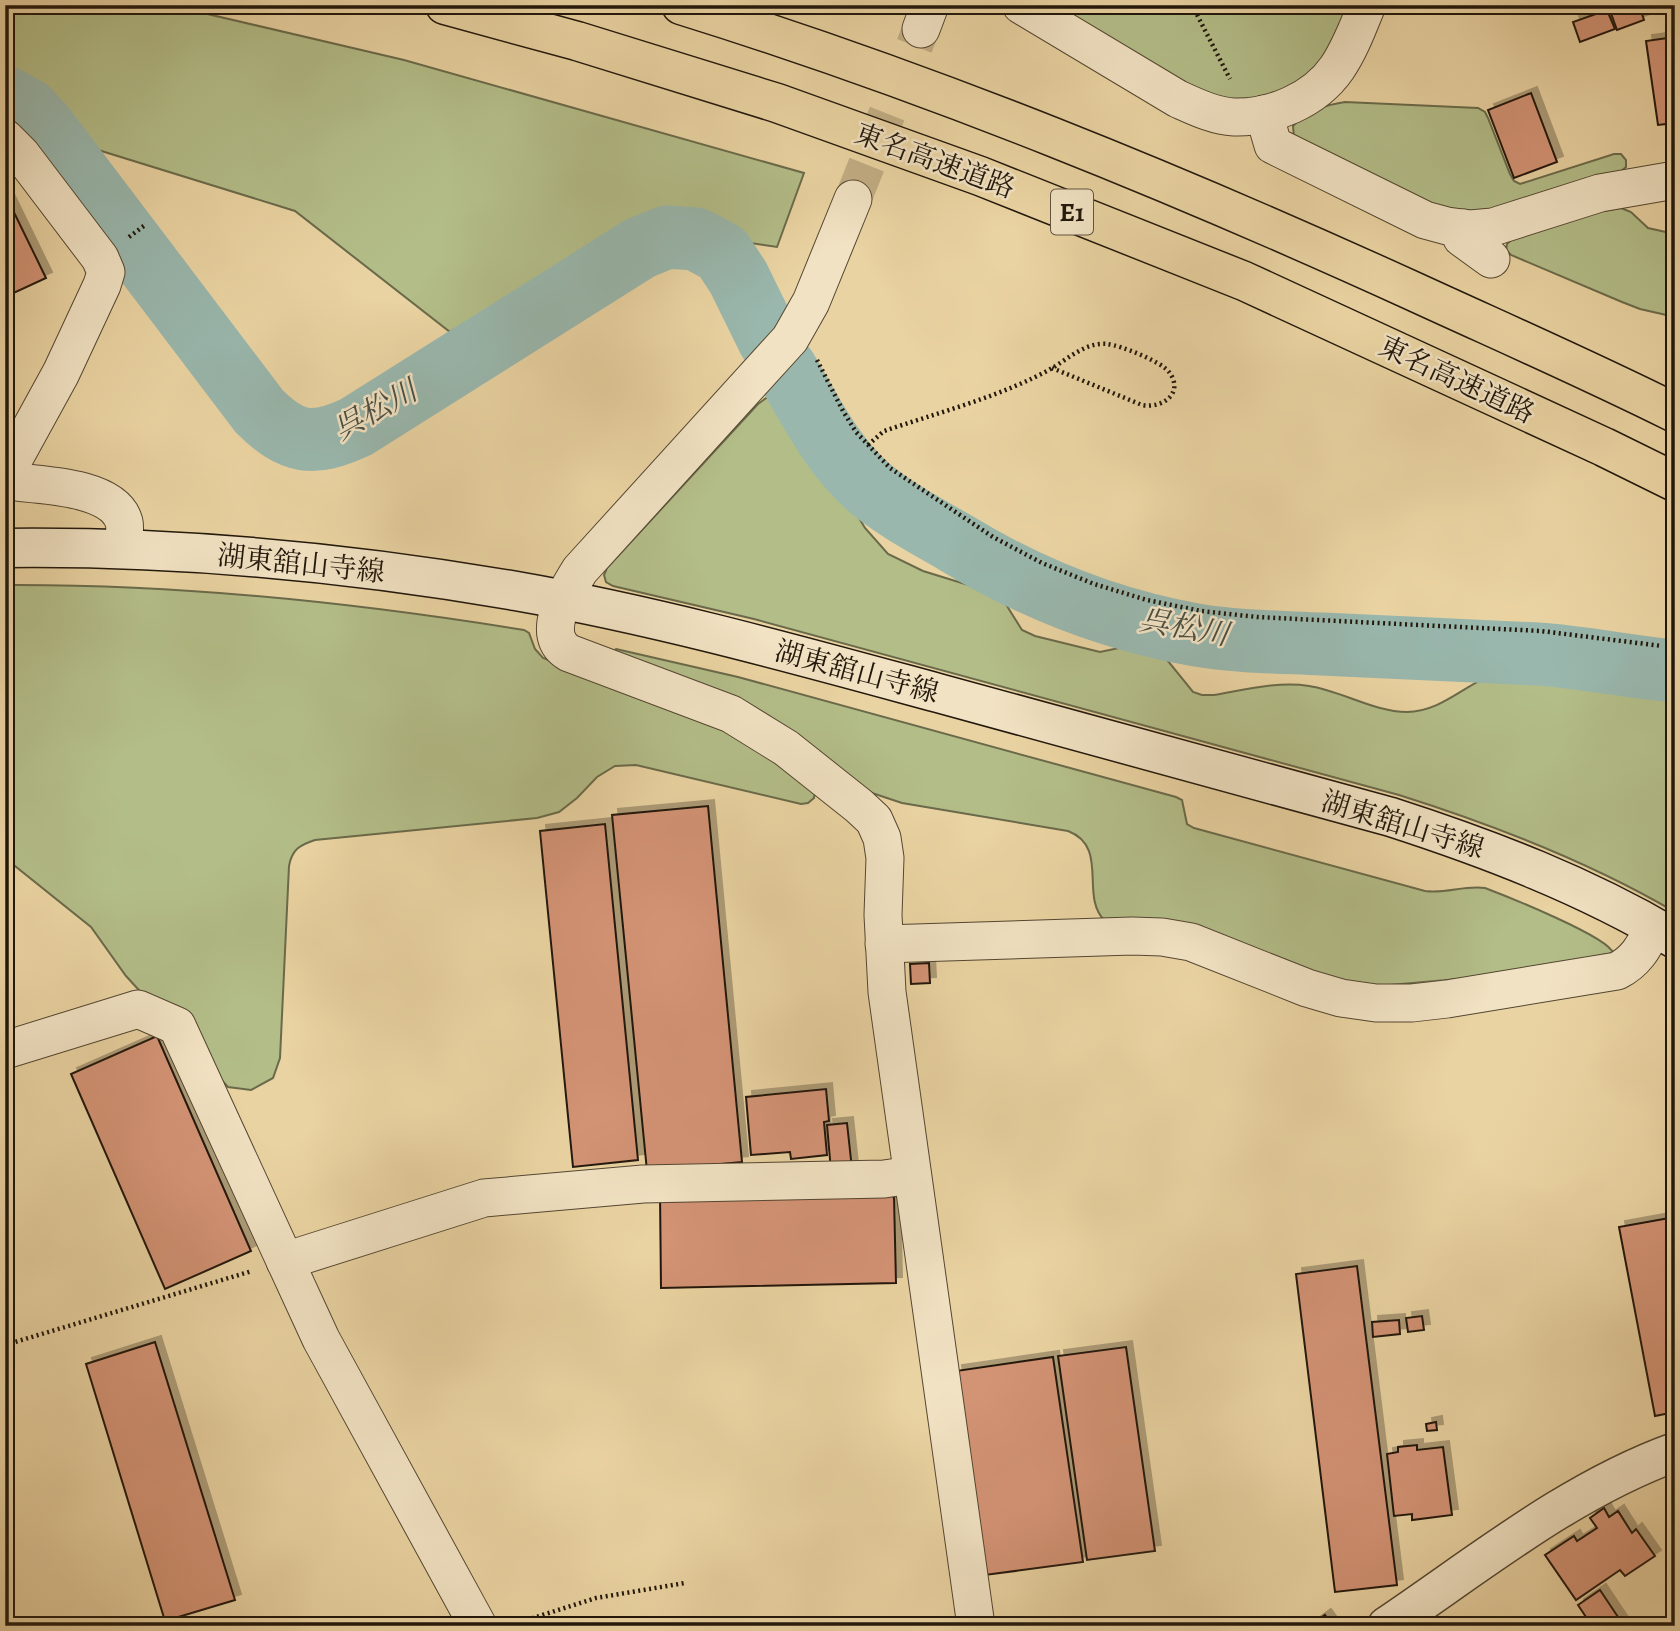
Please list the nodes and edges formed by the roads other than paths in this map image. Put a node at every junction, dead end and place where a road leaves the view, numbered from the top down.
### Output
1 (445, 5) edge
2 (681, 5) edge
3 (1021, 5) edge
4 (1367, 5) edge
5 (1252, 115) junction
6 (5, 138) edge
7 (1675, 180) edge
8 (853, 199) tunnel mouth
9 (1463, 228) junction
10 (1491, 259) dead end
11 (1675, 413) edge
12 (5, 475) edge
13 (5, 481) edge
14 (1675, 482) edge
15 (5, 548) edge
16 (123, 550) junction
17 (561, 600) junction
18 (1664, 933) edge
19 (884, 944) junction
20 (5, 1050) edge
21 (912, 1175) junction
22 (285, 1261) junction
23 (1675, 1452) edge
24 (472, 1624) edge
25 (976, 1626) edge
26 (1387, 1626) edge

1 - 14 highway, 東名高速道路 / E1
2 - 11 highway, E1
3 - 5 street
4 - 5 street
5 - 9 street
6 - 12 street
7 - 9 street
8 - 17 street
9 - 10 street
13 - 16 street
15 - 16 main road, 湖東舘山寺線
16 - 17 main road, 湖東舘山寺線
17 - 18 main road, 湖東舘山寺線
17 - 19 street
18 - 19 street
19 - 21 street
20 - 22 street
21 - 22 street
21 - 25 street
22 - 24 street
23 - 26 main road

